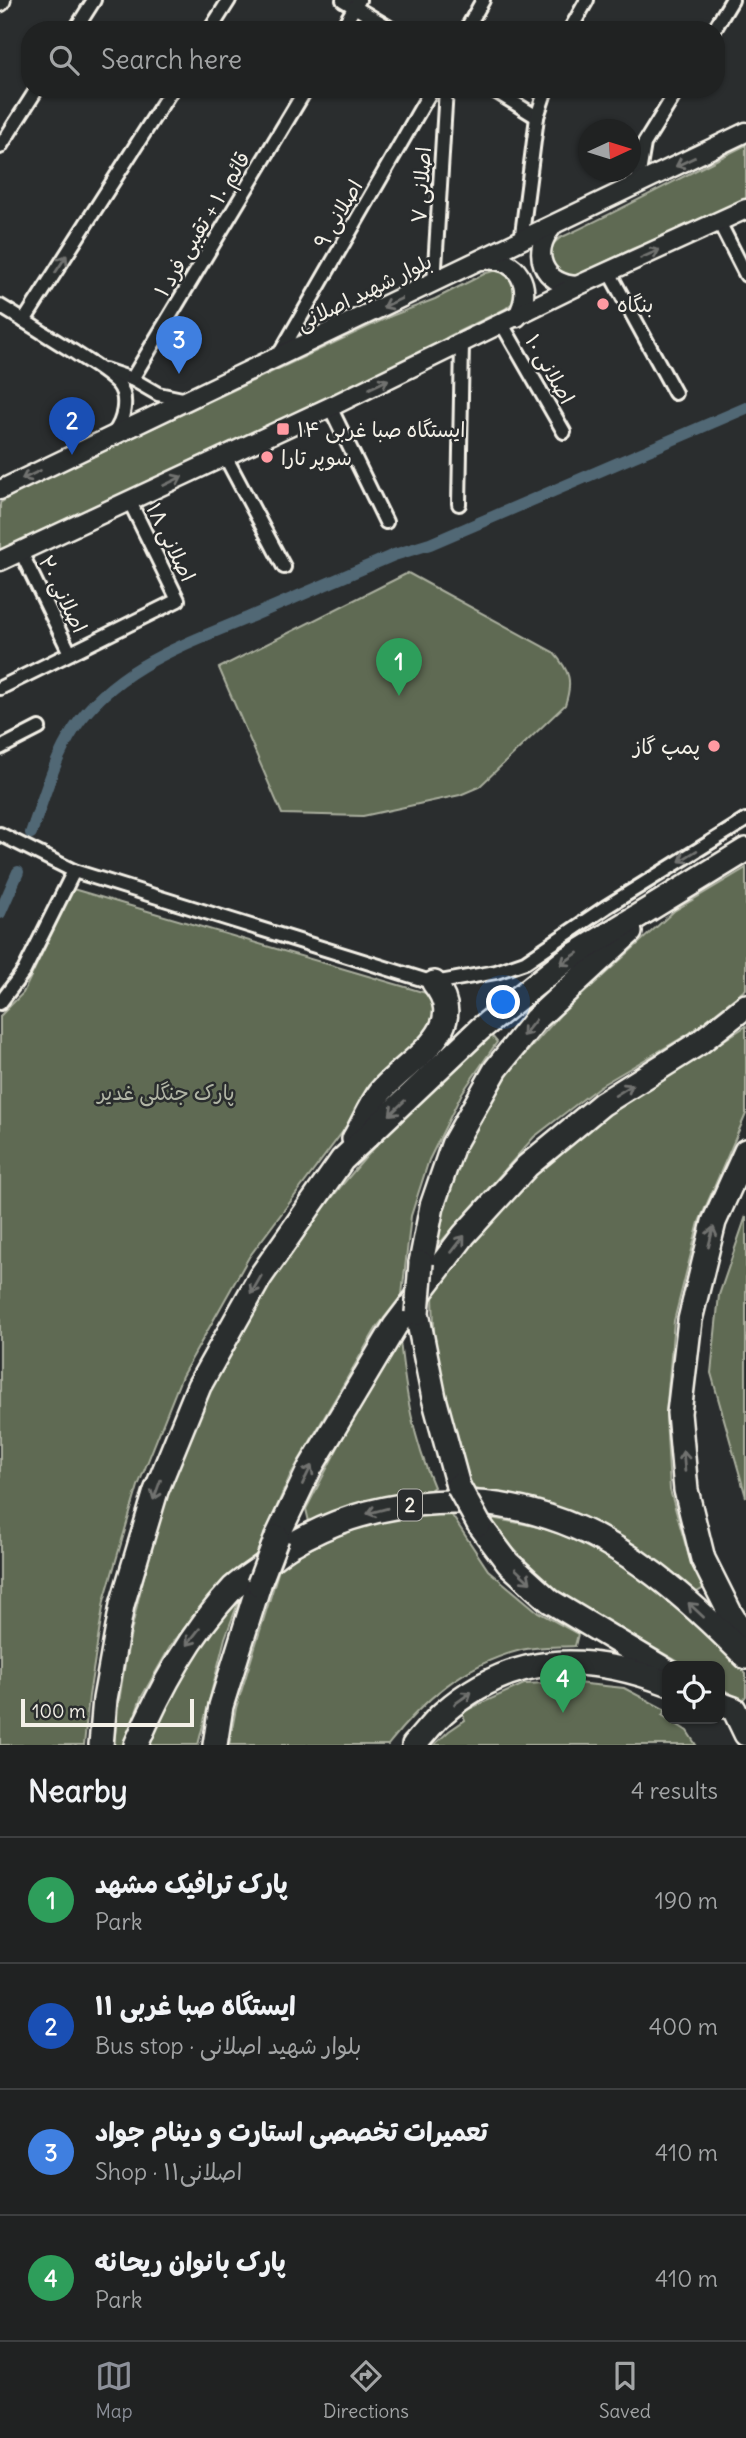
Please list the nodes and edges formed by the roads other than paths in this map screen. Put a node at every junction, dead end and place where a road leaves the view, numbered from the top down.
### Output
1 (94, 0) edge
2 (229, 0) edge
3 (483, 0) edge
4 (587, 0) edge
5 (732, 0) edge
6 (352, 2) edge
7 (81, 21) edge
8 (216, 21) edge
9 (345, 21) edge
10 (380, 21) edge
11 (471, 21) edge
12 (575, 21) edge
13 (719, 21) edge
14 (31, 98) edge
15 (166, 98) edge
16 (301, 98) edge
17 (427, 98) edge
18 (445, 98) edge
19 (506, 98) edge
20 (543, 98) edge
21 (673, 98) edge
22 (537, 117) junction
23 (746, 132) edge
24 (0, 147) edge
25 (637, 185) junction
26 (746, 209) edge
27 (719, 222) junction
28 (552, 227) junction
29 (521, 242) junction
30 (480, 261) junction
31 (609, 272) junction
32 (746, 275) edge
33 (434, 283) junction
34 (577, 286) junction
35 (0, 306) edge
36 (24, 321) junction
37 (510, 321) junction
38 (462, 343) junction
39 (277, 359) junction
40 (98, 368) junction
41 (132, 379) junction
42 (675, 393) dead end
43 (187, 400) junction
44 (330, 407) junction
45 (564, 432) dead end
46 (110, 438) junction
47 (226, 456) junction
48 (0, 490) edge
49 (130, 502) junction
50 (459, 504) dead end
51 (386, 522) dead end
52 (21, 552) junction
53 (0, 561) edge
54 (284, 567) dead end
55 (69, 653) junction
56 (0, 688) edge
57 (39, 729) dead end
58 (0, 748) edge
59 (746, 820) edge
60 (0, 834) edge
61 (746, 850) edge
62 (74, 871) junction
63 (668, 897) junction
64 (434, 983) junction
65 (0, 1003) edge
66 (746, 1006) edge
67 (746, 1151) edge
68 (342, 1160) junction
69 (686, 1490) junction
70 (746, 1619) edge
71 (746, 1639) edge
72 (746, 1657) edge
73 (662, 1668) edge
74 (662, 1682) edge
75 (730, 1709) edge
76 (746, 1734) edge
77 (101, 1745) edge
78 (136, 1745) edge
79 (215, 1745) edge
80 (414, 1745) edge

1 - 7 street
2 - 8 street
3 - 11 street
4 - 12 street
5 - 13 street
6 - 9 street
6 - 10 street
14 - 24 street
36 -> 15 street
16 - 41 street, قائم ۱۰ + تقیبی فرد ۱
17 - 39 street, اصلانی ۹
18 - 33 street, اصلانی ۷
19 - 22 street
20 - 22 street
21 - 25 street
22 - 29 street
23 -> 25 main road, بلوار شهید اصلانی
25 - 28 main road, بلوار شهید اصلانی
26 - 27 main road
31 -> 27 main road
27 - 32 street
28 - 29 main road, بلوار شهید اصلانی
28 - 34 main road
29 - 30 main road, بلوار شهید اصلانی
30 - 33 main road, بلوار شهید اصلانی
30 - 37 main road
31 - 34 main road
31 - 42 street
33 -> 39 main road, بلوار شهید اصلانی
34 - 37 main road
35 - 36 street
36 - 40 street
37 - 38 main road
37 - 45 street, اصلانی ۱۰
44 -> 38 main road
38 - 50 street
39 - 43 main road, بلوار شهید اصلانی
40 - 41 street
40 - 46 street
41 - 43 street
43 - 46 main road, بلوار شهید اصلانی
44 - 47 main road
44 - 51 street
46 -> 48 main road, بلوار شهید اصلانی
49 -> 47 main road
47 - 54 street
49 - 52 main road
49 - 55 street, اصلانی ۱۸
52 - 53 main road
52 - 55 street, اصلانی ۲۰
55 - 56 street
57 - 58 street
59 -> 64 street
60 - 62 street
61 - 63 highway
62 - 64 street
62 - 65 street
63 -> 68 highway
63 -> 73 highway, bridge
64 - 68 highway
79 -> 66 highway, bridge
69 -> 67 highway
68 -> 77 highway
69 - 70 highway
69 - 71 highway
72 -> 78 highway, 2
80 -> 74 highway
75 - 76 highway

